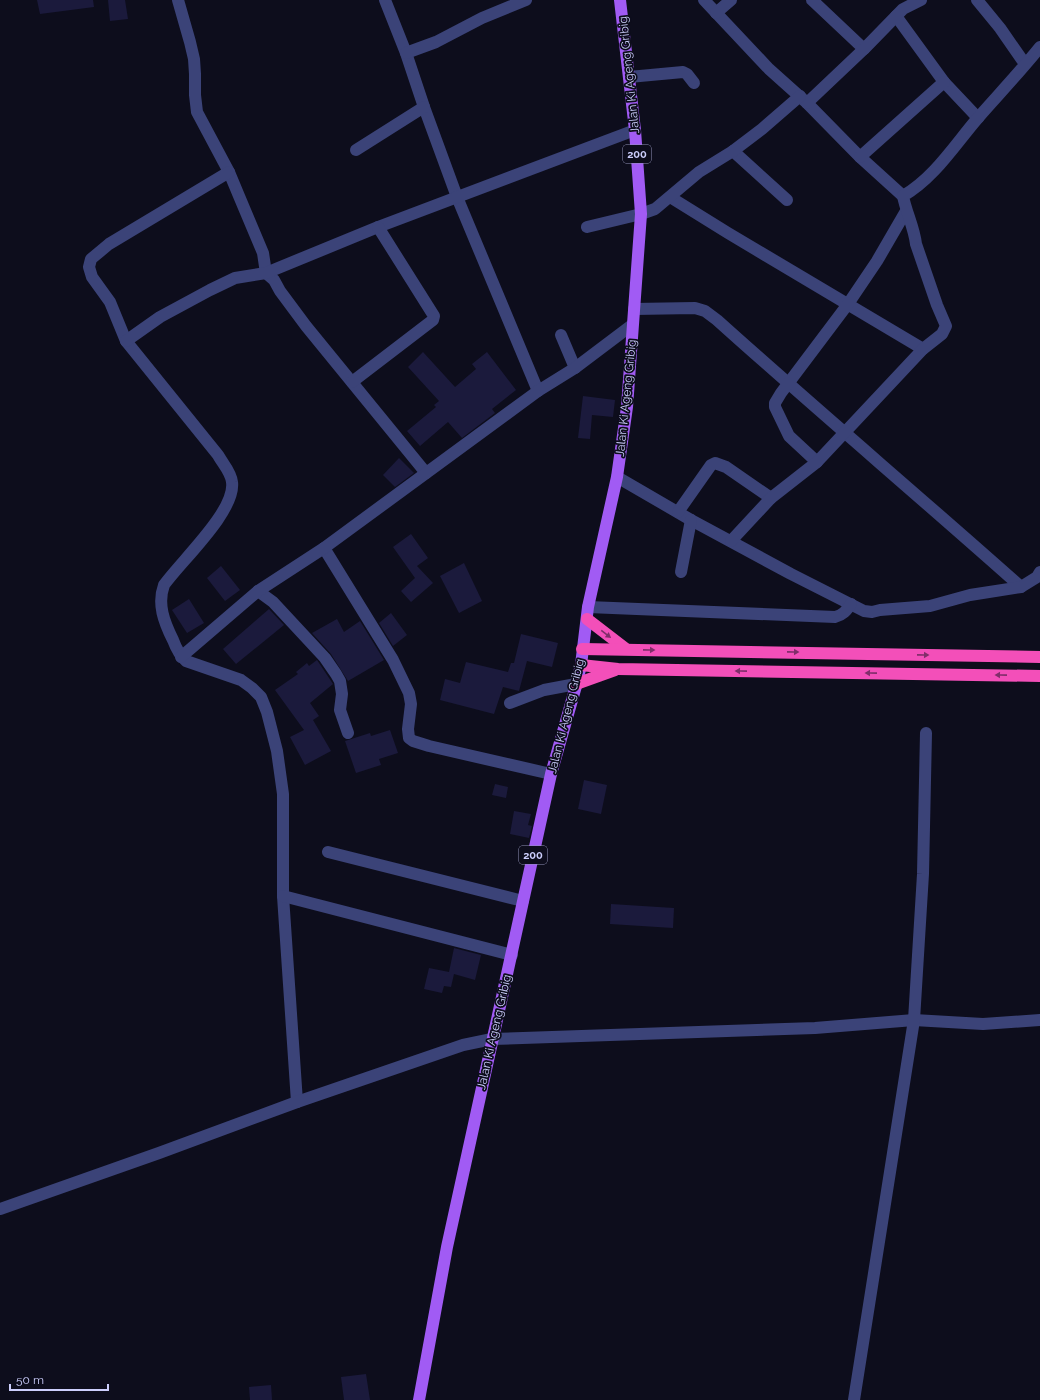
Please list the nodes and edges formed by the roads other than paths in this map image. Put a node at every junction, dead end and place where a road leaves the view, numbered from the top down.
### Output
1 (178, 0) edge
2 (385, 0) edge
3 (526, 0) edge
4 (620, 0) edge
5 (704, 0) edge
6 (731, 0) edge
7 (812, 0) edge
8 (921, 0) edge
9 (977, 0) edge
10 (505, 4) edge
11 (898, 8) edge
12 (716, 12) junction
13 (1040, 47) edge
14 (864, 49) junction
15 (406, 54) junction
16 (1026, 64) junction
17 (629, 77) junction
18 (944, 82) junction
19 (694, 83) dead end
20 (803, 99) junction
21 (424, 107) junction
22 (978, 118) junction
23 (635, 130) junction
24 (356, 150) dead end
25 (733, 150) junction
26 (860, 157) junction
27 (229, 172) junction
28 (903, 196) junction
29 (457, 197) junction
30 (670, 197) junction
31 (787, 200) dead end
32 (906, 211) junction
33 (641, 214) junction
34 (587, 226) dead end
35 (378, 227) junction
36 (266, 273) junction
37 (848, 304) junction
38 (634, 309) junction
39 (632, 325) junction
40 (561, 335) dead end
41 (126, 341) junction
42 (923, 349) junction
43 (575, 368) junction
44 (352, 382) junction
45 (788, 383) junction
46 (538, 390) junction
47 (844, 432) junction
48 (817, 462) junction
49 (426, 473) junction
50 (617, 477) junction
51 (771, 498) junction
52 (678, 512) junction
53 (691, 520) junction
54 (731, 541) junction
55 (324, 548) junction
56 (681, 572) dead end
57 (1040, 572) edge
58 (1021, 586) junction
59 (258, 591) junction
60 (851, 604) junction
61 (587, 613) junction
62 (582, 649) junction
63 (626, 649) junction
64 (180, 657) junction
65 (1040, 657) edge
66 (581, 665) junction
67 (618, 669) junction
68 (1040, 676) edge
69 (576, 684) junction
70 (510, 703) dead end
71 (348, 733) dead end
72 (926, 733) dead end
73 (551, 774) junction
74 (328, 852) dead end
75 (283, 896) junction
76 (523, 901) junction
77 (512, 955) junction
78 (914, 1020) junction
79 (1040, 1020) edge
80 (492, 1039) junction
81 (297, 1102) junction
82 (0, 1209) edge
83 (419, 1400) edge
84 (854, 1400) edge

1 - 27 street
2 - 15 street
3 - 10 street
4 - 17 main road, Jalan Ki Ageng Gribig / 200
5 - 12 street
6 - 12 street
7 - 14 street
8 - 11 street
9 - 16 street
10 - 15 street
11 - 14 street
11 - 18 street
12 - 20 street
13 - 16 street
14 - 20 street
15 - 21 street
16 - 22 street
17 - 19 street
17 - 23 main road, Jalan Ki Ageng Gribig / 200
18 - 22 street
18 - 26 street
20 - 25 street
20 - 26 street
21 - 24 street
21 - 29 street
22 - 28 street
23 - 29 street
23 - 33 main road, Jalan Ki Ageng Gribig / 200
25 - 30 street
25 - 31 street
26 - 28 street
27 - 36 street
27 - 41 street
28 - 32 street
29 - 35 street
29 - 46 street
30 - 33 street
30 - 37 street
32 - 37 street
32 - 42 street
33 - 34 street
33 - 38 main road, Jalan Ki Ageng Gribig / 200
35 - 36 street
35 - 44 street
36 - 41 street
36 - 44 street
37 - 42 street
37 - 45 street
38 - 39 main road, Jalan Ki Ageng Gribig / 200
38 - 45 street
39 - 43 street
39 - 50 main road, Jalan Ki Ageng Gribig / 200
40 - 43 street
41 - 64 street
42 - 47 street
43 - 46 street
44 - 49 street
45 - 47 street
45 - 48 street
46 - 49 street
47 - 48 street
47 - 58 street
48 - 51 street
49 - 55 street
50 - 52 street
50 - 61 main road, Jalan Ki Ageng Gribig / 200
51 - 52 street
51 - 54 street
52 - 53 street
53 - 54 street
53 - 56 street
54 - 60 street
55 - 59 street
55 - 73 street
57 - 58 street
58 - 60 street
59 - 64 street
59 - 71 street
60 - 61 street
61 - 62 main road, Jalan Ki Ageng Gribig / 200
61 -> 63 highway
62 - 63 highway
62 - 66 main road, Jalan Ki Ageng Gribig / 200
63 -> 65 highway
64 - 75 street
66 - 67 highway
66 - 69 main road, Jalan Ki Ageng Gribig / 200
68 -> 67 highway
67 - 69 highway
69 - 70 street
69 - 73 main road, Jalan Ki Ageng Gribig / 200
72 - 78 street
73 - 76 main road, Jalan Ki Ageng Gribig / 200
74 - 76 street
75 - 77 street
75 - 81 street
76 - 77 main road, Jalan Ki Ageng Gribig / 200
77 - 80 main road, Jalan Ki Ageng Gribig / 200
78 - 79 street
78 - 80 street
78 - 84 street
80 - 81 street
80 - 83 main road, Jalan Ki Ageng Gribig / 200
81 - 82 street

